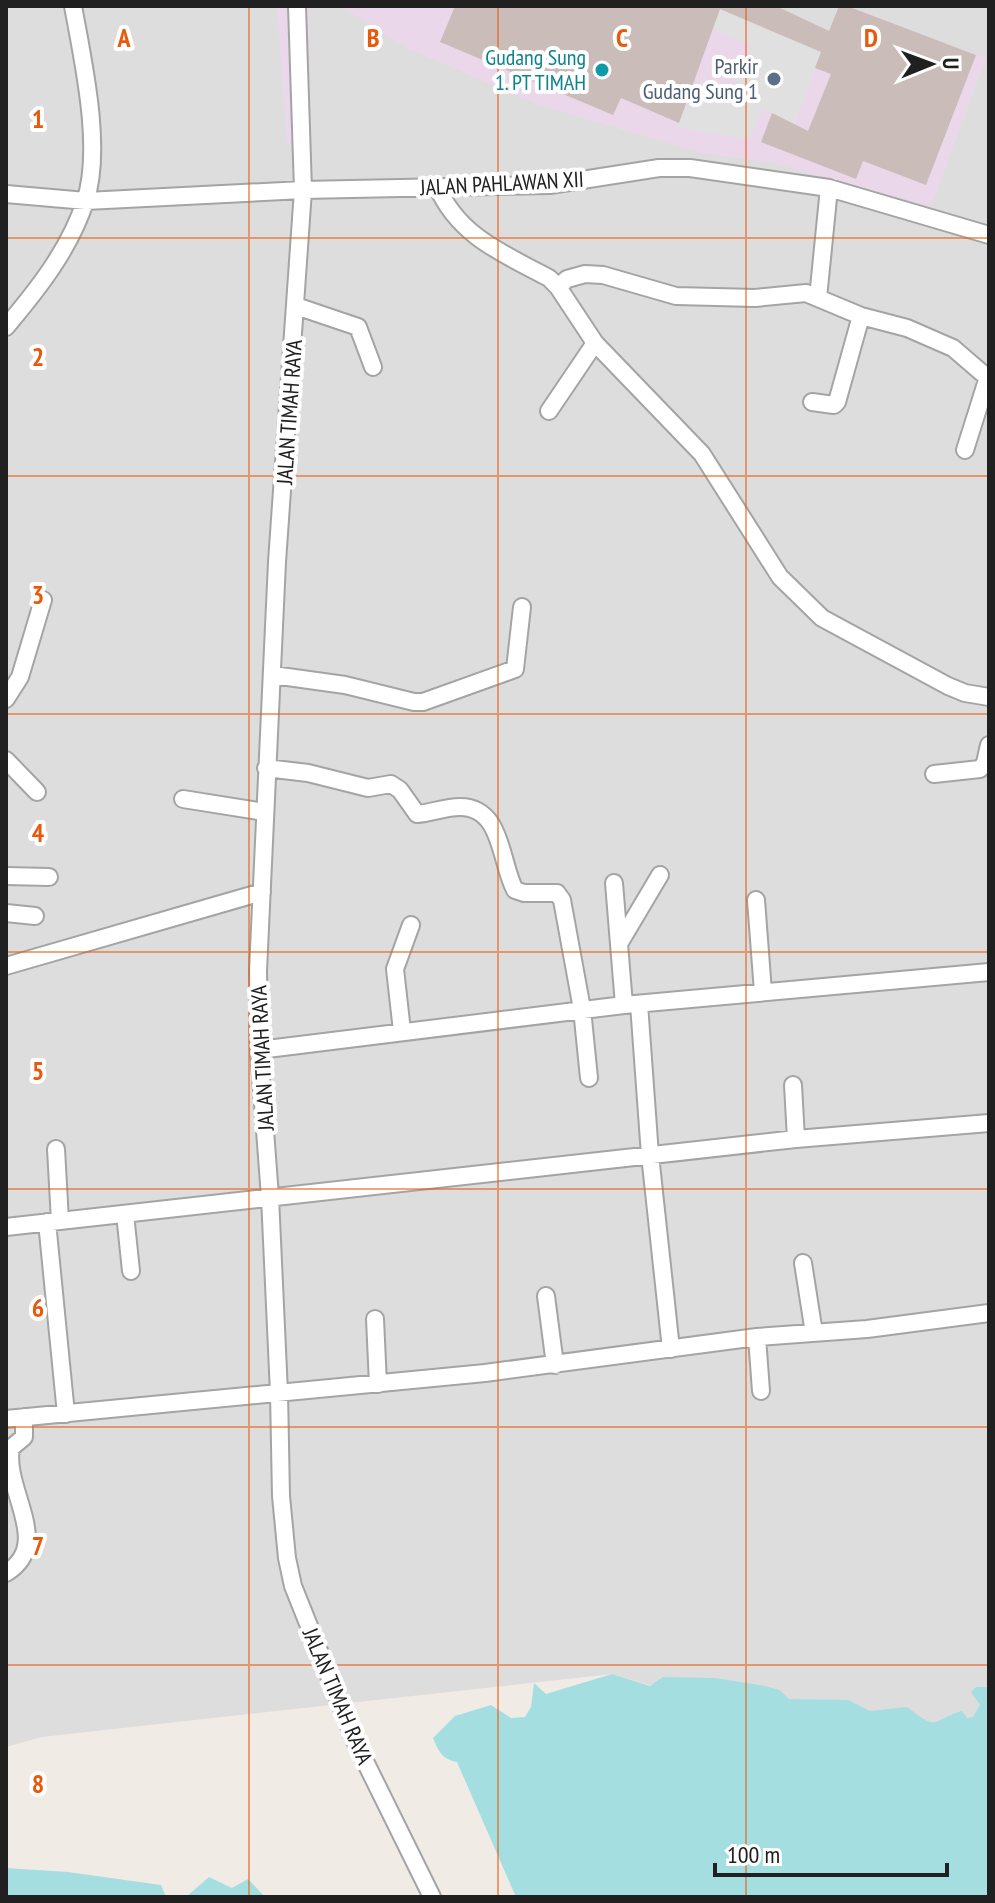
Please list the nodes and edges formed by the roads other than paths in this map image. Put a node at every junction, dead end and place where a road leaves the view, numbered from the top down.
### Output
1 (73, 6) edge
2 (297, 6) edge
3 (437, 186) junction
4 (829, 188) junction
5 (303, 190) junction
6 (6, 194) edge
7 (86, 201) junction
8 (989, 235) edge
9 (558, 287) junction
10 (818, 298) junction
11 (296, 306) junction
12 (861, 316) junction
13 (6, 327) edge
14 (595, 343) junction
15 (373, 367) dead end
16 (988, 378) edge
17 (812, 402) dead end
18 (549, 411) dead end
19 (965, 450) dead end
20 (43, 600) dead end
21 (522, 607) dead end
22 (273, 675) junction
23 (989, 697) edge
24 (6, 699) edge
25 (989, 745) edge
26 (6, 760) edge
27 (266, 768) junction
28 (934, 774) dead end
29 (37, 792) dead end
30 (183, 799) dead end
31 (264, 812) junction
32 (660, 875) dead end
33 (6, 876) edge
34 (49, 877) dead end
35 (614, 883) dead end
36 (262, 892) junction
37 (756, 900) dead end
38 (6, 913) edge
39 (35, 916) dead end
40 (411, 925) dead end
41 (619, 944) junction
42 (6, 966) edge
43 (989, 972) edge
44 (763, 992) junction
45 (632, 1004) junction
46 (582, 1009) junction
47 (402, 1031) junction
48 (259, 1050) junction
49 (589, 1078) dead end
50 (793, 1085) dead end
51 (989, 1123) edge
52 (796, 1139) junction
53 (56, 1149) dead end
54 (650, 1155) junction
55 (270, 1197) junction
56 (125, 1214) junction
57 (54, 1222) junction
58 (6, 1227) edge
59 (803, 1263) dead end
60 (131, 1271) dead end
61 (546, 1296) dead end
62 (989, 1313) edge
63 (375, 1319) dead end
64 (814, 1333) junction
65 (757, 1337) junction
66 (671, 1349) junction
67 (555, 1365) junction
68 (378, 1384) junction
69 (761, 1391) dead end
70 (279, 1393) junction
71 (66, 1414) junction
72 (24, 1417) junction
73 (6, 1419) edge
74 (6, 1573) edge
75 (432, 1897) edge

1 - 7 street
2 - 5 street, JALAN TIMAH RAYA
3 - 4 street, JALAN PAHLAWAN XII
3 - 5 street, JALAN PAHLAWAN XII
3 - 9 street
4 - 8 street, JALAN PAHLAWAN XII
4 - 10 street
5 - 7 street, JALAN PAHLAWAN XII
5 - 11 street, JALAN TIMAH RAYA
6 - 7 street, JALAN PAHLAWAN XII
7 - 13 street
9 - 10 street
9 - 14 street
10 - 12 street
11 - 15 street
11 - 22 street, JALAN TIMAH RAYA
12 - 16 street
12 - 17 street
14 - 18 street
14 - 23 street
16 - 19 street
20 - 24 street
21 - 22 street
22 - 27 street, JALAN TIMAH RAYA
25 - 28 street
26 - 29 street
27 - 31 street, JALAN TIMAH RAYA
27 - 46 street
30 - 31 street
31 - 36 street, JALAN TIMAH RAYA
32 - 41 street
33 - 34 street
35 - 41 street
36 - 42 street
36 - 48 street, JALAN TIMAH RAYA
37 - 44 street
38 - 39 street
40 - 47 street
41 - 45 street
43 - 44 street
44 - 45 street
45 - 46 street
45 - 54 street
46 - 47 street
46 - 49 street
47 - 48 street
48 - 55 street, JALAN TIMAH RAYA
50 - 52 street
51 - 52 street
52 - 54 street
53 - 57 street
54 - 55 street
54 - 66 street
55 - 56 street
55 - 70 street, JALAN TIMAH RAYA
56 - 57 street
56 - 60 street
57 - 58 street
57 - 71 street
59 - 64 street
61 - 67 street
62 - 64 street
63 - 68 street
64 - 65 street
65 - 66 street
65 - 69 street
66 - 67 street
67 - 68 street
68 - 70 street
70 - 71 street
70 - 75 street, JALAN TIMAH RAYA
71 - 72 street
72 - 73 street
72 - 74 street

